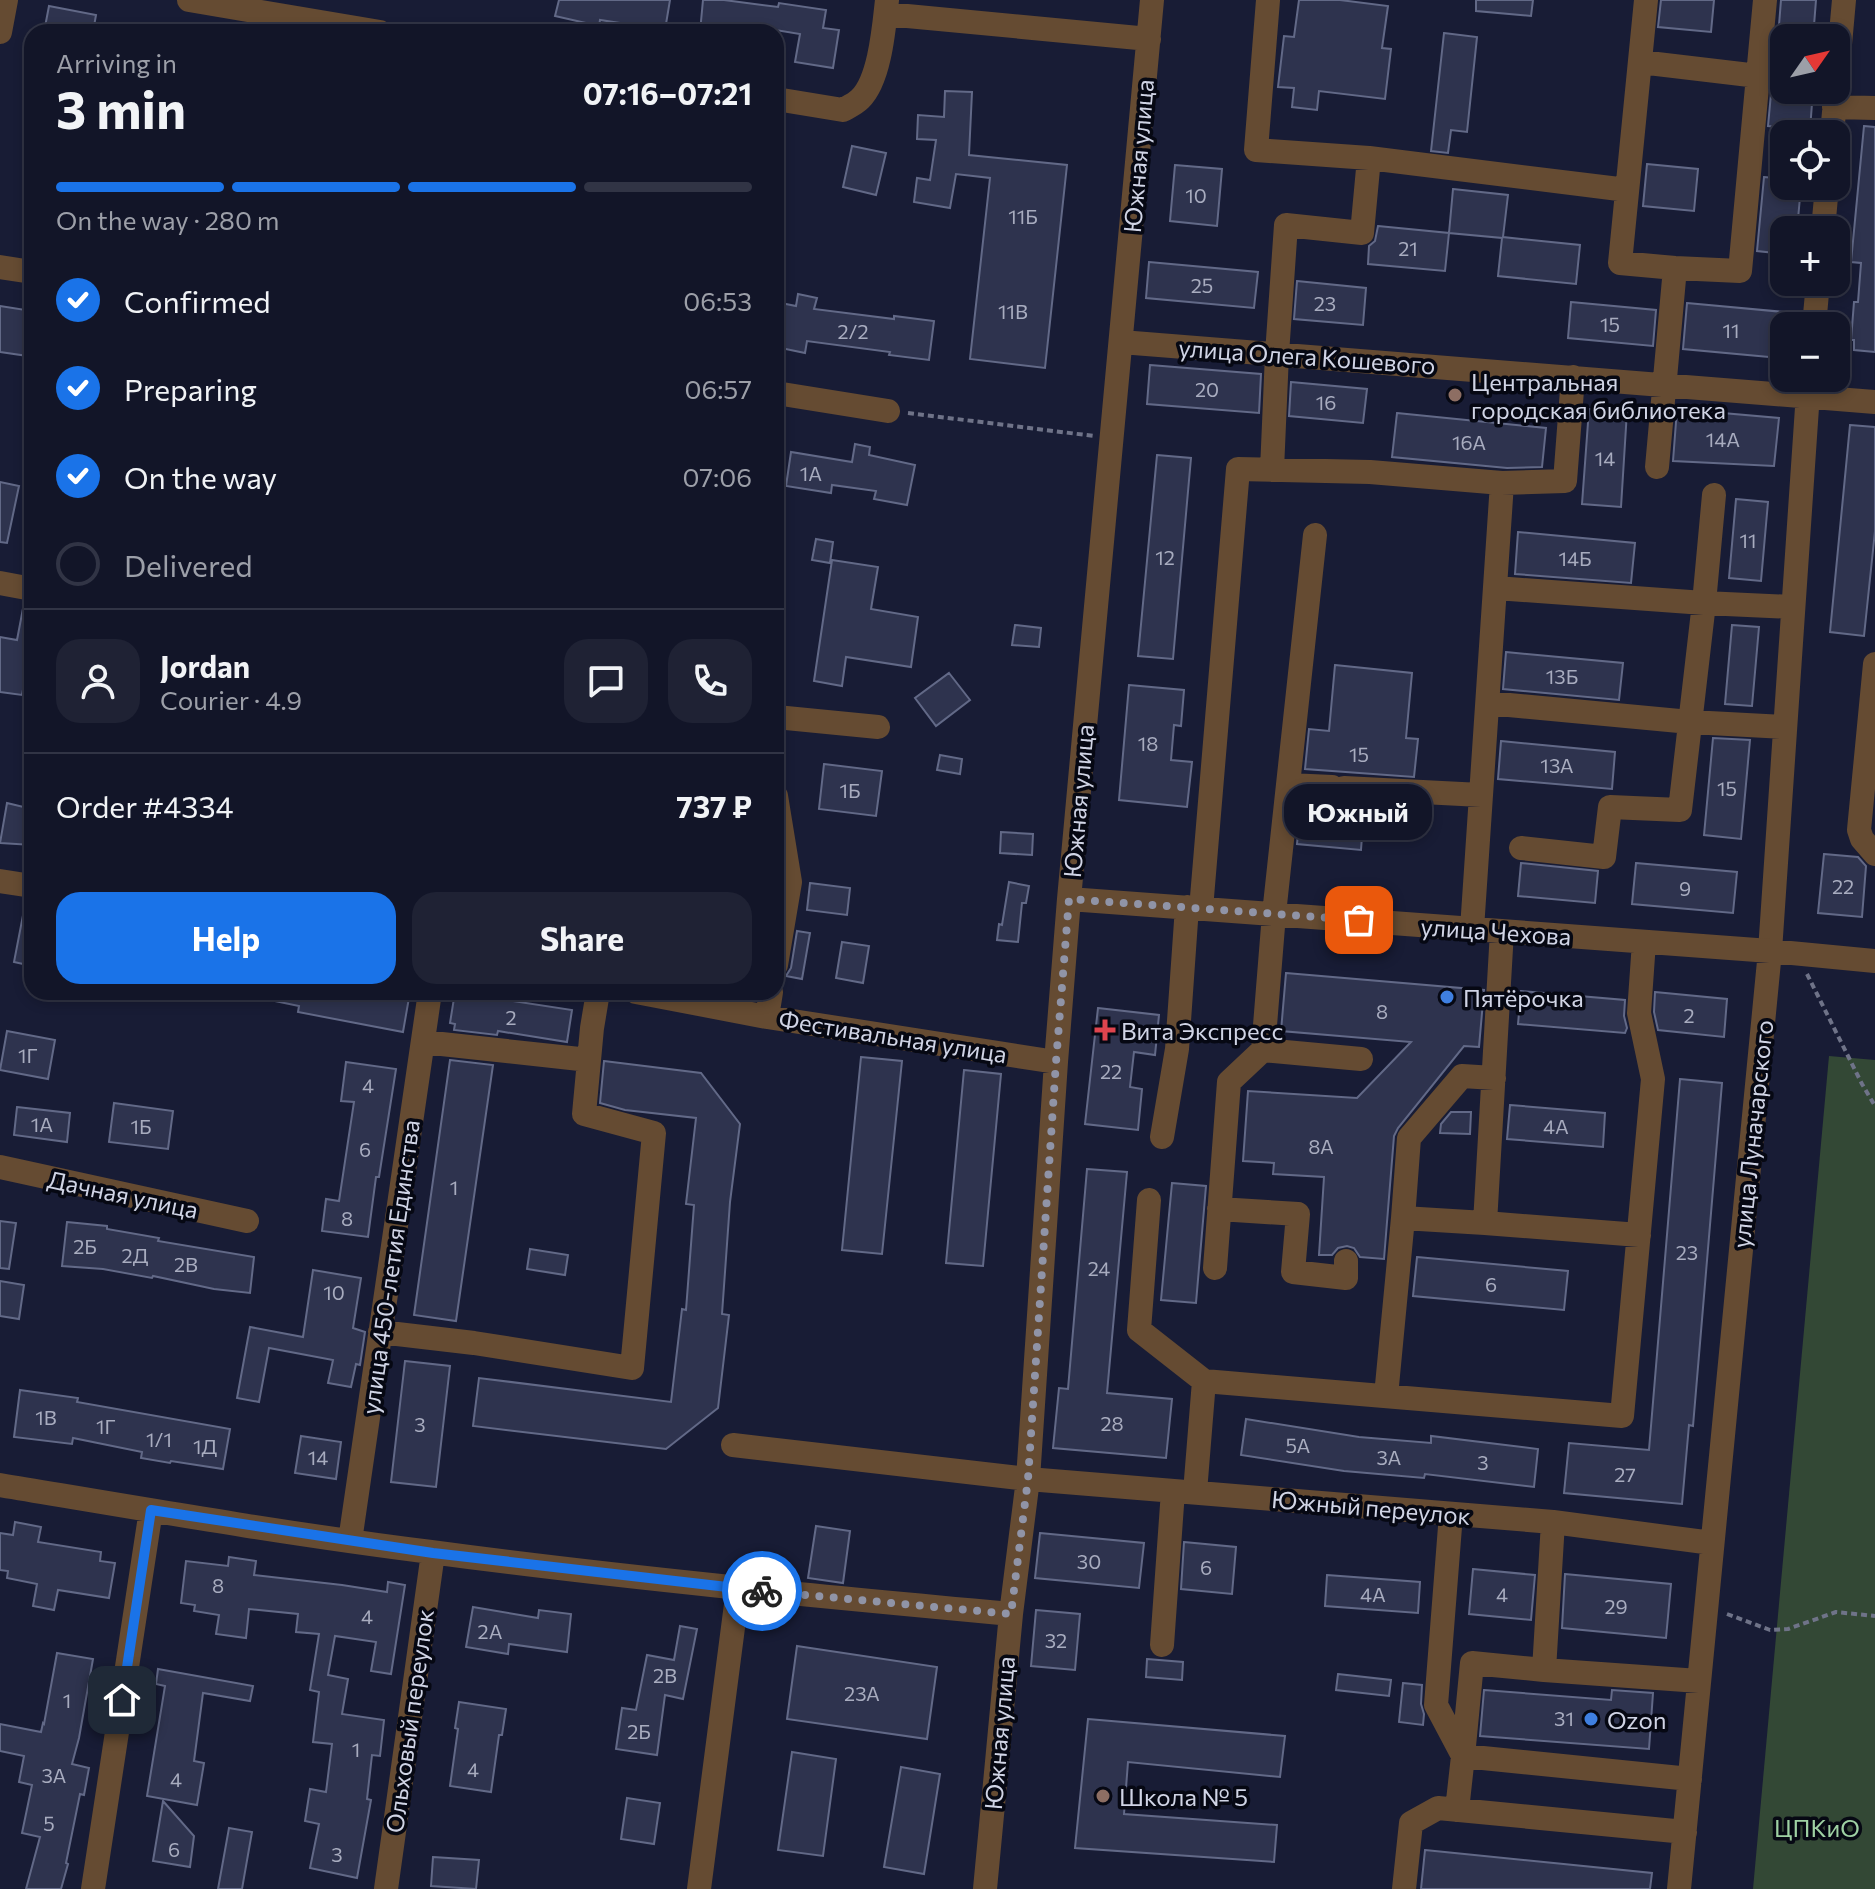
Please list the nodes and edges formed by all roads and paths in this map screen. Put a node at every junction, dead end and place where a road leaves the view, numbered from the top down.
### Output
1 (6, 0) edge
2 (189, 0) edge
3 (1152, 0) edge
4 (1268, 0) edge
5 (1646, 0) edge
6 (1765, 0) edge
7 (1844, 0) edge
8 (886, 7) edge
9 (332, 24) edge
10 (1842, 24) edge
11 (0, 32) edge
12 (1149, 39) junction
13 (1640, 62) junction
14 (1758, 76) junction
15 (784, 100) edge
16 (1850, 100) edge
17 (1875, 108) edge
18 (1369, 158) junction
19 (1627, 190) junction
20 (0, 267) edge
21 (1675, 268) junction
22 (24, 271) edge
23 (1121, 342) junction
24 (1277, 354) junction
25 (1573, 377) junction
26 (1665, 384) junction
27 (1770, 386) edge
28 (1808, 392) edge
29 (1830, 392) edge
30 (784, 394) edge
31 (1875, 402) edge
32 (888, 411) joint
33 (1112, 438) junction
34 (1657, 467) dead end
35 (1272, 470) junction
36 (1502, 483) junction
37 (1714, 495) dead end
38 (1315, 535) dead end
39 (0, 583) edge
40 (24, 588) edge
41 (1496, 588) junction
42 (1704, 603) junction
43 (1793, 607) junction
44 (1875, 664) edge
45 (1488, 703) junction
46 (784, 718) edge
47 (1690, 722) junction
48 (878, 727) dead end
49 (1785, 727) junction
50 (1288, 785) junction
51 (1481, 795) junction
52 (784, 845) edge
53 (1521, 848) dead end
54 (1875, 854) edge
55 (0, 881) edge
56 (24, 885) edge
57 (1069, 899) junction
58 (1194, 908) junction
59 (1274, 914) junction
60 (784, 918) edge
61 (1472, 929) junction
62 (1502, 931) junction
63 (1644, 942) junction
64 (1770, 951) junction
65 (1797, 954) junction
66 (1875, 961) edge
67 (429, 1000) edge
68 (597, 1000) edge
69 (678, 1000) edge
70 (770, 1000) edge
71 (767, 1017) junction
72 (423, 1042) junction
73 (1263, 1050) junction
74 (1361, 1059) dead end
75 (589, 1060) junction
76 (1056, 1062) junction
77 (1494, 1078) junction
78 (1875, 1106) edge
79 (1162, 1137) dead end
80 (0, 1167) edge
81 (1149, 1200) dead end
82 (1219, 1209) junction
83 (1403, 1218) junction
84 (247, 1221) dead end
85 (1485, 1223) junction
86 (1639, 1235) junction
87 (1346, 1261) dead end
88 (1215, 1268) dead end
89 (380, 1332) junction
90 (1204, 1381) junction
91 (1386, 1396) junction
92 (733, 1445) dead end
93 (1028, 1479) junction
94 (0, 1485) edge
95 (1184, 1492) junction
96 (151, 1510) junction
97 (1451, 1514) junction
98 (1553, 1522) junction
99 (350, 1541) junction
100 (1712, 1543) junction
101 (433, 1553) junction
102 (738, 1589) junction
103 (1706, 1607) junction
104 (1011, 1614) junction
105 (1875, 1616) edge
106 (1162, 1645) dead end
107 (1544, 1670) junction
108 (1699, 1681) junction
109 (1463, 1756) junction
110 (1690, 1779) junction
111 (1457, 1810) junction
112 (1685, 1832) junction
113 (93, 1889) edge
114 (386, 1889) edge
115 (699, 1889) edge
116 (985, 1889) edge
117 (1404, 1889) edge
118 (1679, 1889) edge

1 - 11 street
2 - 9 street
3 - 12 street, Южная улица
4 - 18 street
5 - 13 street
6 - 14 street
7 - 10 street
8 - 12 street
8 - 15 street
12 - 23 street, Южная улица
13 - 14 street
13 - 19 street
14 - 21 street
16 - 17 street
18 - 19 street
18 - 24 street
19 - 21 street
20 - 22 street
21 - 26 street
23 - 24 street, улица Олега Кошевого
23 - 33 street, Южная улица
24 - 25 street, улица Олега Кошевого
24 - 35 street
25 - 26 street, улица Олега Кошевого
25 - 36 street
26 - 27 street, улица Олега Кошевого
26 - 34 street
28 - 43 street, улица Луначарского
29 - 31 street, улица Олега Кошевого
30 - 32 street
32 - 33 path
33 - 57 street, Южная улица
35 - 36 street
35 - 58 street
36 - 41 street
37 - 42 street
38 - 50 street
39 - 40 street
41 - 42 street
41 - 45 street
42 - 43 street
42 - 47 street
43 - 49 street, улица Луначарского
44 - 54 street
45 - 47 street
45 - 51 street
46 - 48 street
47 - 49 street
47 - 53 street
49 - 64 street, улица Луначарского
50 - 51 street
50 - 59 street
51 - 61 street
52 - 60 street
55 - 56 street
57 - 58 street, улица Чехова
57 - 76 street, Южная улица
58 - 59 street, улица Чехова
58 - 79 street
59 - 61 street, улица Чехова
59 - 73 street
61 - 62 street, улица Чехова
62 - 63 street, улица Чехова
62 - 77 street
63 - 64 street, улица Чехова
63 - 86 street
64 - 65 street, улица Чехова
64 - 100 street, улица Луначарского
65 - 66 street, улица Чехова
65 - 78 path
67 - 72 street, улица 450-летия Единства
68 - 75 street
69 - 71 street, Фестивальная улица
70 - 71 street
71 - 76 street, Фестивальная улица
72 - 75 street
72 - 89 street, улица 450-летия Единства
73 - 74 street
73 - 82 street
75 - 89 street
76 - 93 street, Южная улица
77 - 83 street
77 - 85 street
80 - 84 street, Дачная улица
81 - 90 street
82 - 87 street
82 - 88 street
83 - 85 street
83 - 91 street
85 - 86 street
86 - 91 street
89 - 99 street, улица 450-летия Единства
90 - 91 street
90 - 95 street
92 - 93 street, Южный переулок
93 - 95 street, Южный переулок
93 - 104 street, Южная улица
94 - 96 street
95 - 97 street, Южный переулок
95 - 106 street
96 - 99 street
96 - 113 street
97 - 98 street, Южный переулок
97 - 109 street
98 - 100 street, Южный переулок
98 - 107 street
99 - 101 street
100 - 103 street, улица Луначарского
101 - 102 street
101 - 114 street, Ольховый переулок
102 - 104 street
102 - 115 street
103 - 105 path
103 - 108 street, улица Луначарского
104 - 116 street, Южная улица
107 - 108 street
107 - 109 street
108 - 110 street, улица Луначарского
109 - 110 street
109 - 111 street
110 - 112 street, улица Луначарского
111 - 112 street
111 - 117 street
112 - 118 street, улица Луначарского

